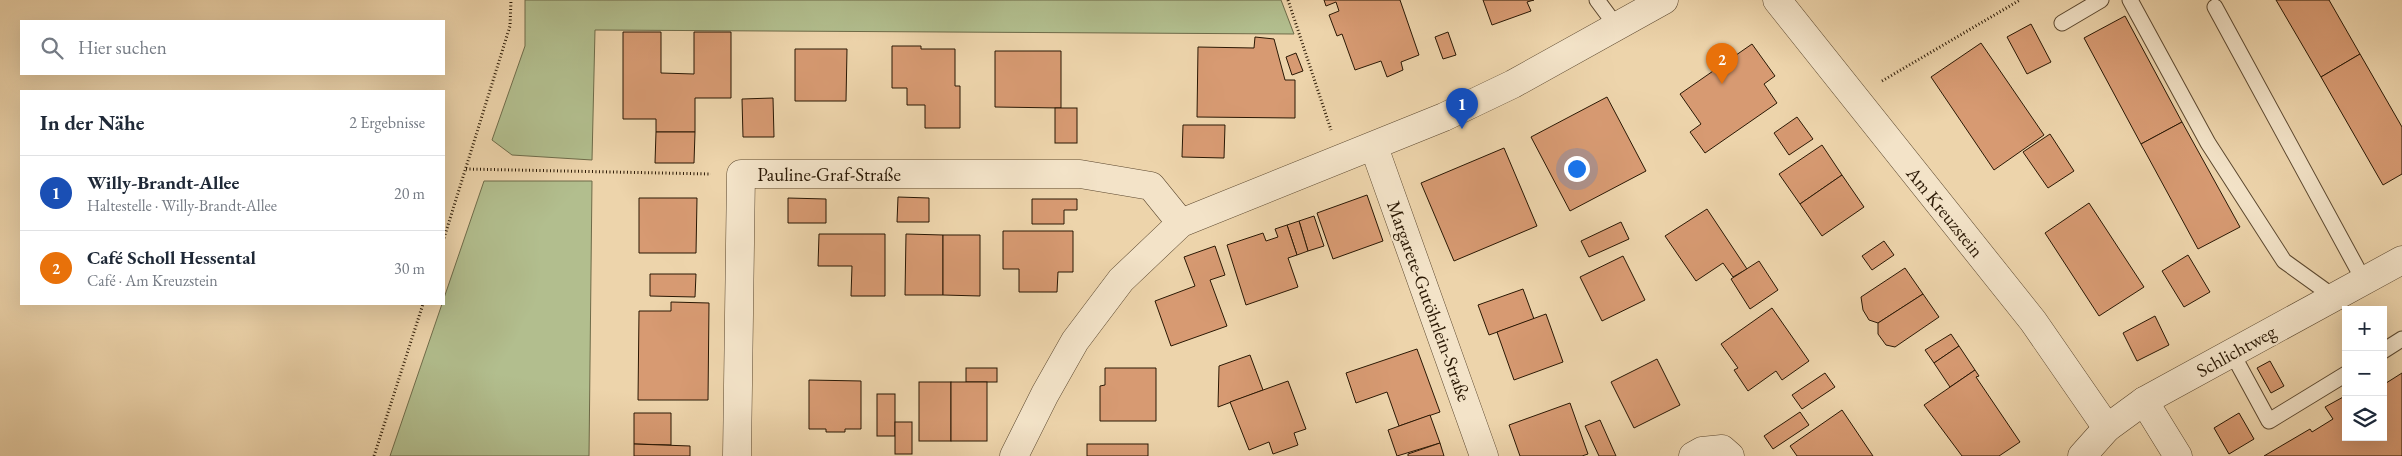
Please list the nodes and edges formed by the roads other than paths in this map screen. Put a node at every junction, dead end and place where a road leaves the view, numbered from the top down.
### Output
1 (1597, 0) edge
2 (1664, 0) edge
3 (1777, 0) edge
4 (2101, 0) edge
5 (2130, 0) edge
6 (2215, 7) dead end
7 (2062, 23) dead end
8 (1617, 27) junction
9 (1374, 146) junction
10 (1181, 222) junction
11 (2402, 260) edge
12 (2364, 281) junction
13 (2334, 297) junction
14 (2402, 339) edge
15 (2387, 348) edge
16 (2232, 353) junction
17 (2342, 376) edge
18 (2144, 401) junction
19 (2107, 428) junction
20 (737, 456) edge
21 (1014, 456) edge
22 (1484, 456) edge
23 (1693, 456) edge
24 (1730, 456) edge
25 (2082, 456) edge
26 (2178, 456) edge

1 - 8 lane
2 - 8 street
3 - 19 street, Am Kreuzstein
4 - 7 lane
5 - 13 lane
6 - 12 lane
8 - 9 street
9 - 10 street
9 - 22 street, Margarete-Gutöhrlein-Straße
10 - 20 street, Pauline-Graf-Straße
10 - 21 street
11 - 12 street, Schlichtweg
12 - 13 street, Schlichtweg
13 - 16 street, Schlichtweg
14 - 15 lane
16 - 17 lane
16 - 18 street, Schlichtweg
18 - 19 street, Schlichtweg
18 - 26 street
19 - 25 street, Schlichtweg
23 - 24 street

